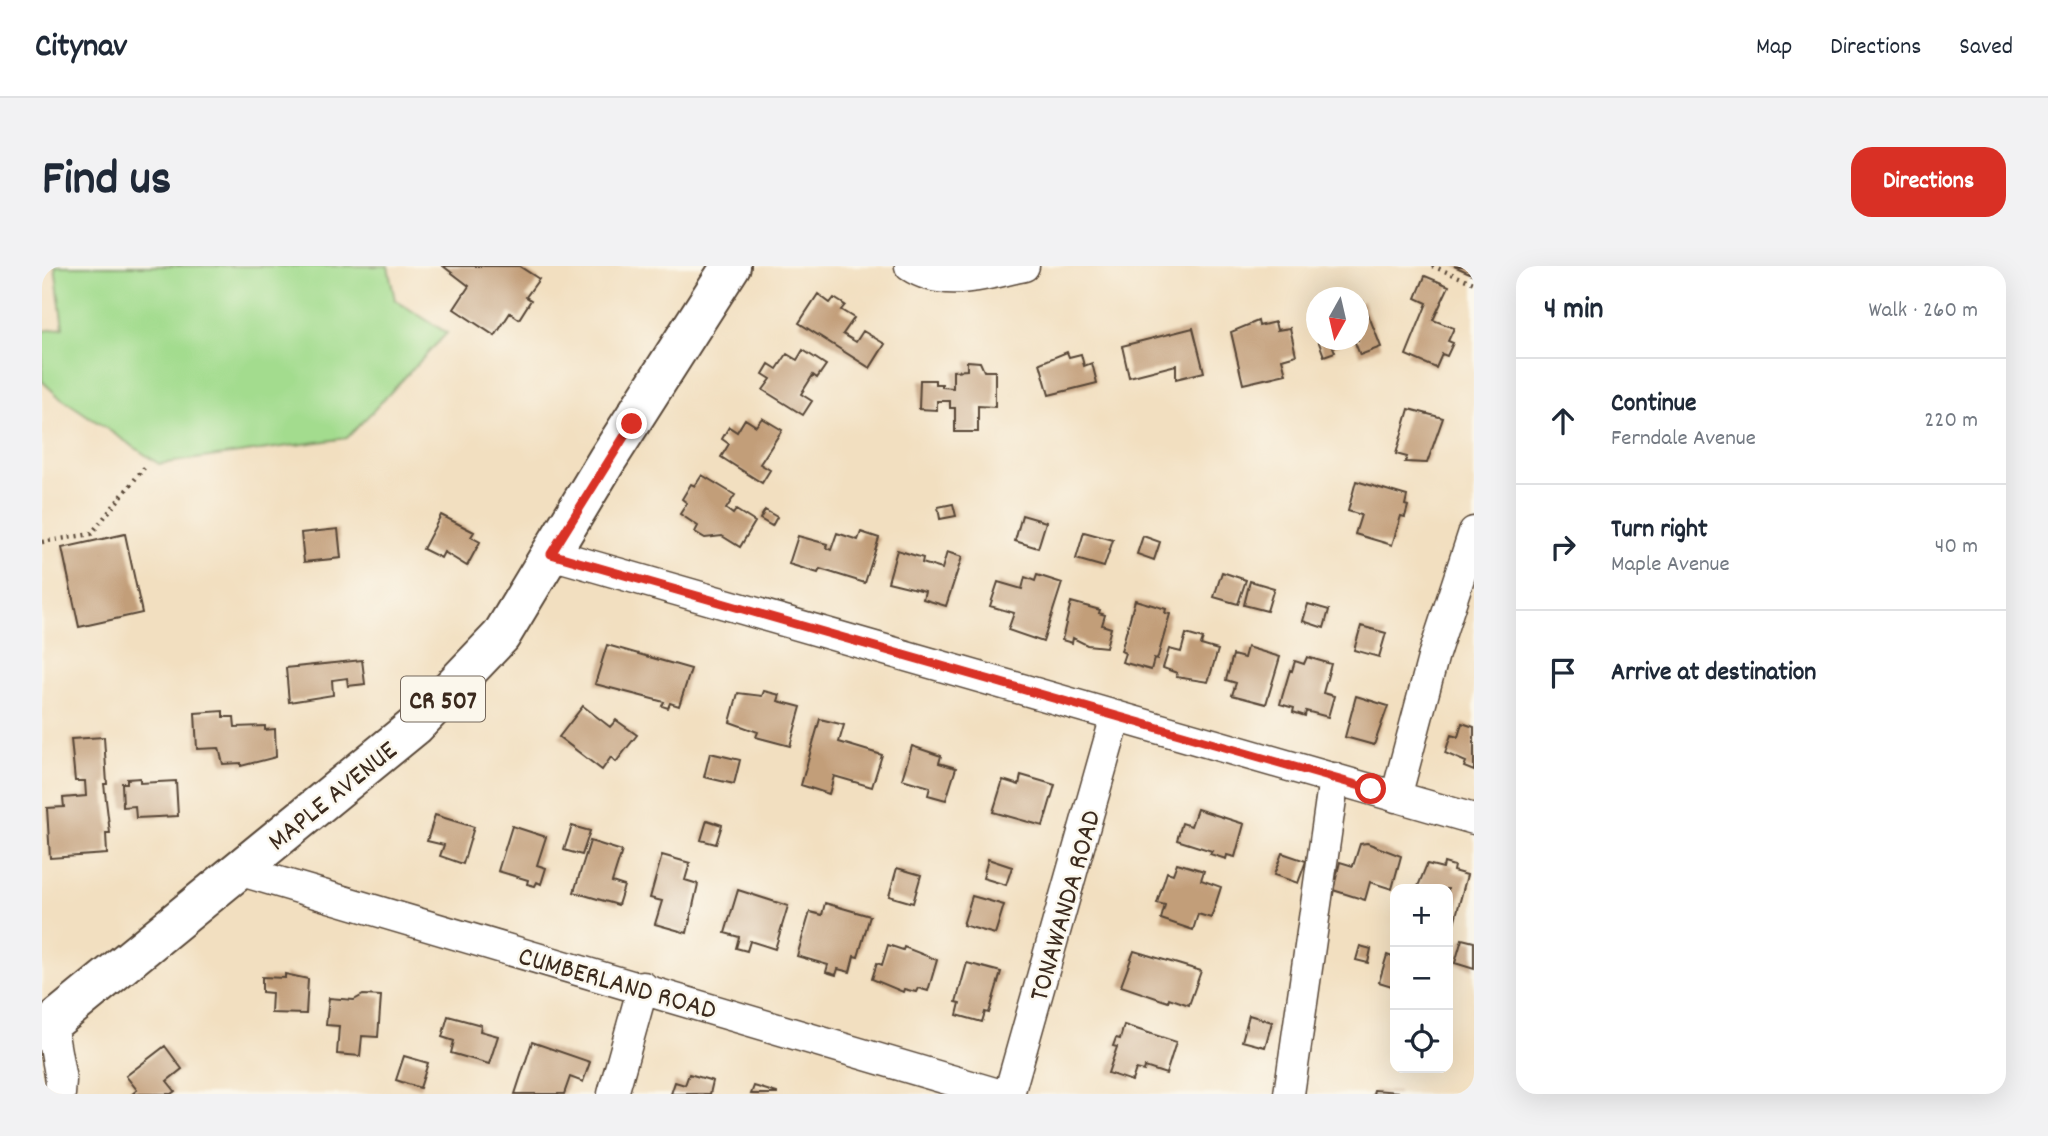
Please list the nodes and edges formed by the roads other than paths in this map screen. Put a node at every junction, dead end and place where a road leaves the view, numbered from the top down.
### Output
1 (731, 266) edge
2 (910, 266) edge
3 (1024, 266) edge
4 (1474, 532) edge
5 (551, 554) junction
6 (1116, 716) junction
7 (1334, 778) junction
8 (1396, 797) junction
9 (1474, 818) edge
10 (238, 870) junction
11 (643, 987) junction
12 (47, 1028) edge
13 (60, 1094) edge
14 (613, 1094) edge
15 (998, 1094) edge
16 (1009, 1094) edge
17 (1289, 1094) edge

1 - 5 main road, MAPLE AVENUE / CR 507
2 - 3 street
4 - 8 street
5 - 6 street
5 - 10 main road, MAPLE AVENUE / CR 507
6 - 7 street
6 - 16 street, TONAWANDA ROAD
7 - 8 street
7 - 17 street
8 - 9 street
10 - 11 street, CUMBERLAND ROAD
10 - 12 main road, MAPLE AVENUE / CR 507
11 - 14 street
11 - 15 street, CUMBERLAND ROAD
12 - 13 street

